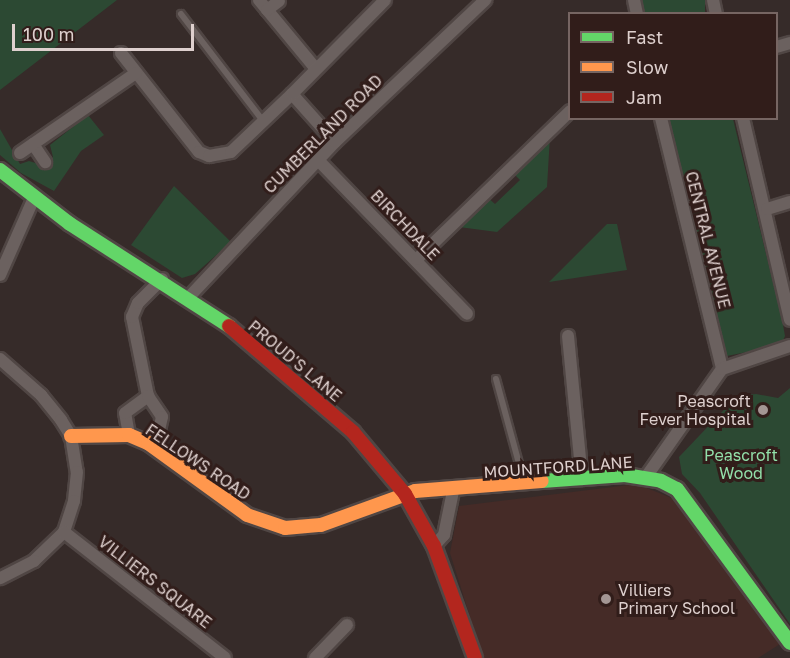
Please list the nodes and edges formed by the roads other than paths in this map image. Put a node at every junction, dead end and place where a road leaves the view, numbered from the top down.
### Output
1 (259, 0) edge
2 (385, 0) edge
3 (485, 0) edge
4 (279, 1) edge
5 (267, 10) junction
6 (181, 14) dead end
7 (121, 53) dead end
8 (316, 69) junction
9 (136, 73) junction
10 (292, 94) junction
11 (568, 113) edge
12 (661, 120) edge
13 (744, 120) edge
14 (264, 122) junction
15 (334, 142) junction
16 (33, 144) junction
17 (20, 153) dead end
18 (318, 160) junction
19 (45, 162) dead end
20 (0, 170) edge
21 (34, 198) junction
22 (790, 202) edge
23 (767, 209) junction
24 (417, 259) junction
25 (0, 275) edge
26 (162, 279) junction
27 (189, 297) junction
28 (467, 314) dead end
29 (790, 320) edge
30 (568, 336) dead end
31 (790, 346) edge
32 (0, 359) edge
33 (722, 369) junction
34 (496, 379) dead end
35 (148, 396) junction
36 (129, 435) junction
37 (72, 436) junction
38 (148, 443) junction
39 (646, 477) junction
40 (582, 479) junction
41 (525, 485) junction
42 (453, 491) junction
43 (405, 494) junction
44 (63, 532) junction
45 (434, 546) junction
46 (0, 578) edge
47 (347, 625) dead end
48 (466, 632) junction
49 (790, 643) edge
50 (225, 658) edge
51 (315, 658) edge
52 (464, 658) edge
53 (475, 658) edge

1 - 5 street
2 - 8 street
3 - 15 street, CUMBERLAND ROAD
4 - 5 street
5 - 8 street
6 - 14 lane
7 - 9 street
8 - 10 street
9 - 14 street
9 - 16 street
10 - 14 street
10 - 15 street
11 - 24 street
12 - 33 street, CENTRAL AVENUE
13 - 23 street
15 - 18 street, CUMBERLAND ROAD
16 - 17 street
16 - 19 street
18 - 24 street, BIRCHDALE
18 - 27 street, CUMBERLAND ROAD
20 - 21 street, PROUD'S LANE
21 - 25 street
21 - 26 street, PROUD'S LANE
22 - 23 street
23 - 29 street
24 - 28 street, BIRCHDALE
26 - 27 street, PROUD'S LANE
26 - 35 street
27 - 43 street, PROUD'S LANE
30 - 40 street
31 - 33 street
32 - 37 street
33 - 39 street
34 - 41 lane
35 - 36 street
35 - 38 street
36 - 37 street, FELLOWS ROAD
36 - 38 street, FELLOWS ROAD
37 - 44 street
38 - 43 street, FELLOWS ROAD
39 - 40 street, MOUNTFORD LANE
39 - 49 street, MOUNTFORD LANE
40 - 41 street, MOUNTFORD LANE
41 - 42 street, MOUNTFORD LANE
42 - 43 street, FELLOWS ROAD
42 - 45 street
43 - 45 street, PROUD'S LANE
44 - 46 street
44 - 50 street, VILLIERS SQUARE
45 - 48 street, PROUD'S LANE
47 - 51 street
48 - 52 street
48 - 53 street, PROUD'S LANE

